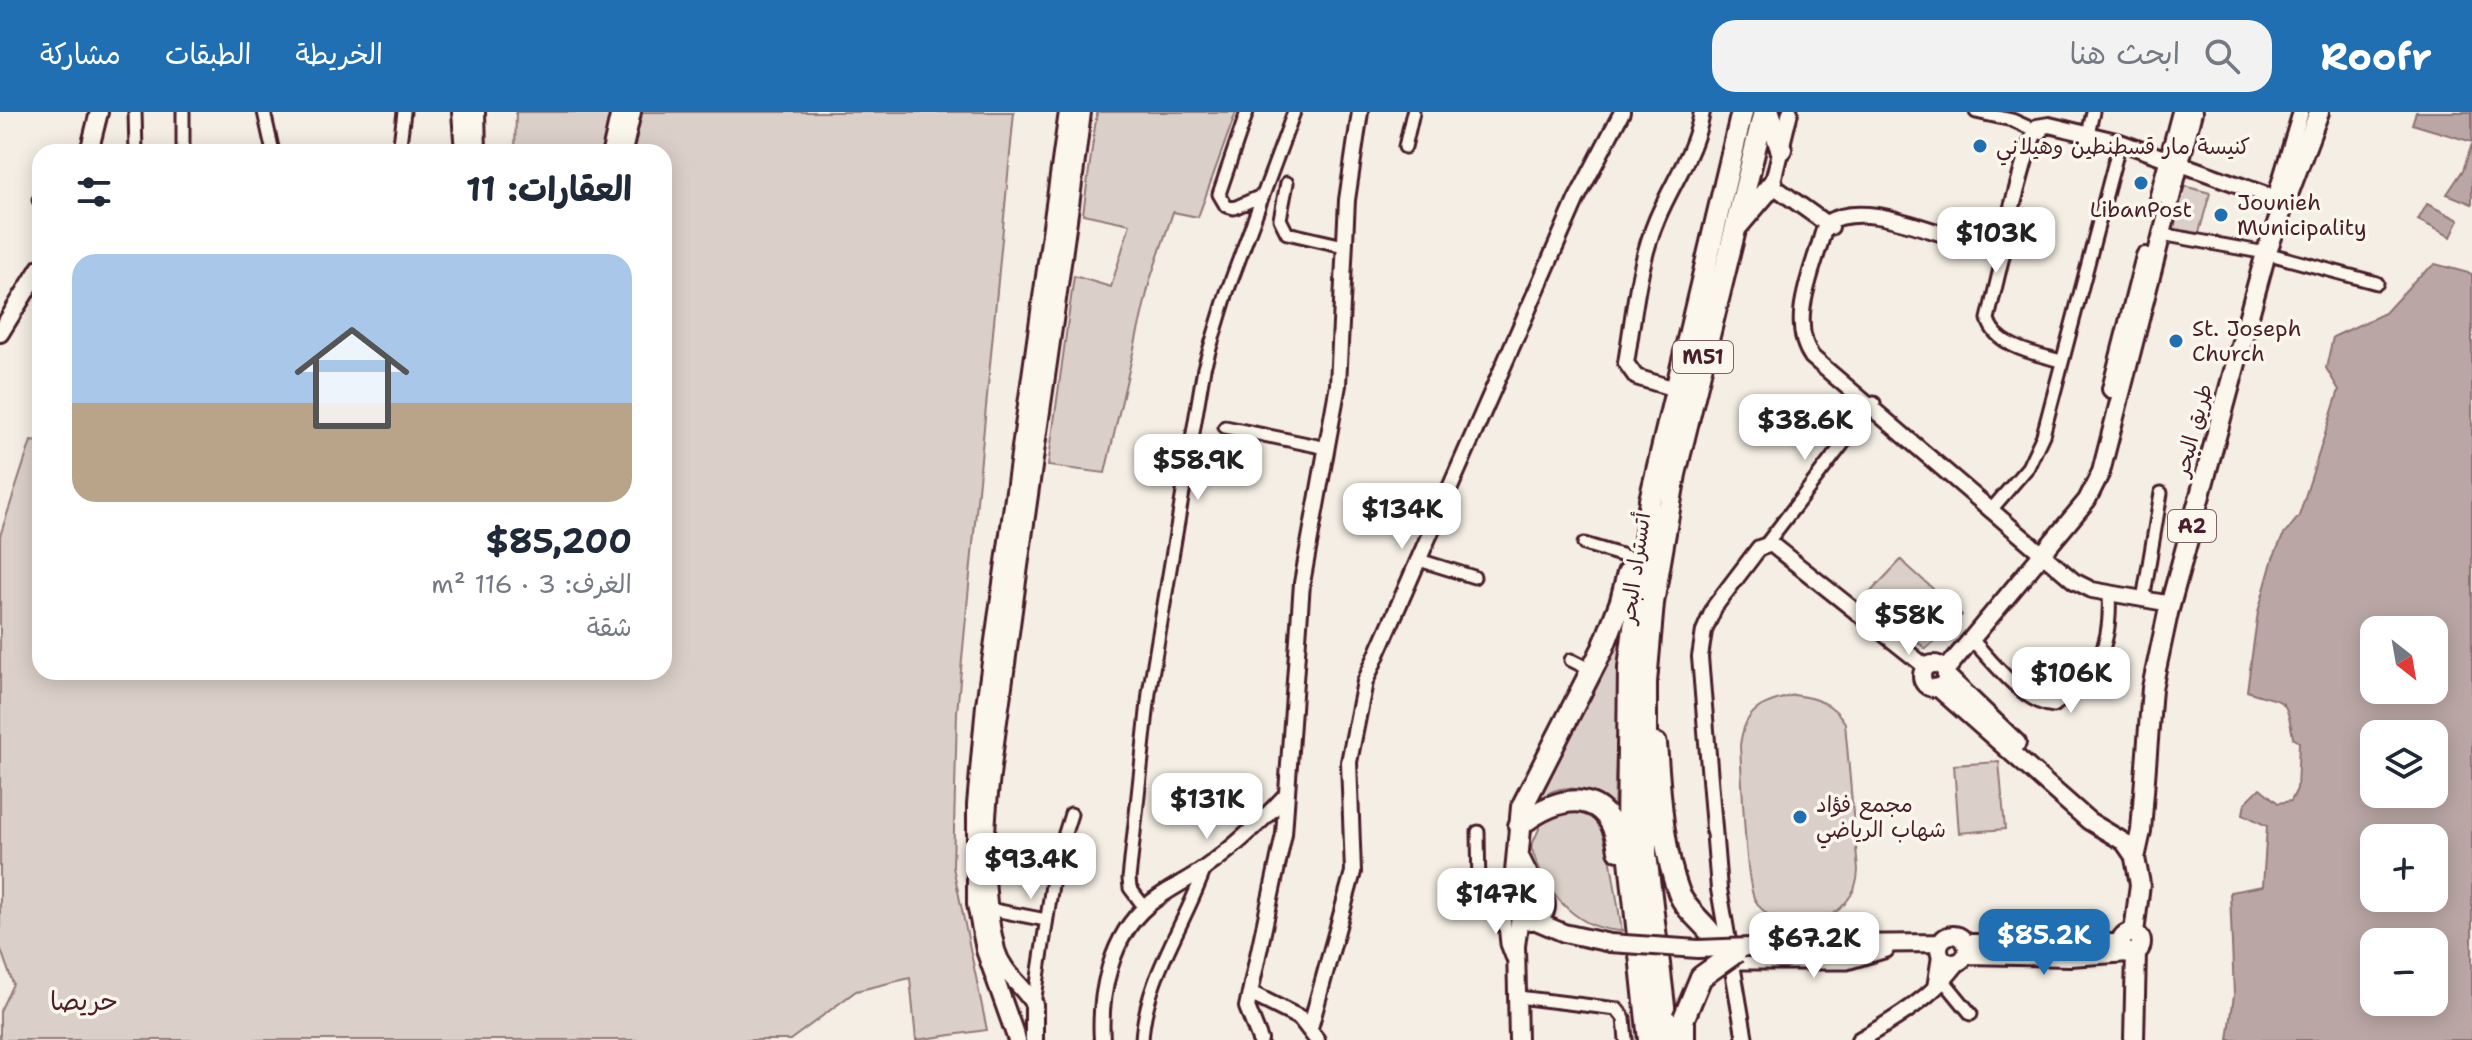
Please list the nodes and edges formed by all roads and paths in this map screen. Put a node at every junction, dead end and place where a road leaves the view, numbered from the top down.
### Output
1 (99, 112) edge
2 (135, 112) edge
3 (183, 112) edge
4 (264, 112) edge
5 (404, 112) edge
6 (461, 112) edge
7 (476, 112) edge
8 (620, 112) edge
9 (632, 112) edge
10 (1068, 112) edge
11 (1082, 112) edge
12 (1247, 112) edge
13 (1294, 112) edge
14 (1360, 112) edge
15 (1413, 112) edge
16 (1622, 112) edge
17 (1702, 112) edge
18 (1742, 112) edge
19 (1766, 112) edge
20 (1790, 112) edge
21 (1976, 112) edge
22 (2093, 112) edge
23 (2181, 112) edge
24 (2193, 112) edge
25 (2301, 112) edge
26 (2319, 112) edge
27 (2038, 131) junction
28 (2088, 137) junction
29 (91, 144) edge
30 (136, 144) edge
31 (183, 144) edge
32 (271, 144) edge
33 (400, 144) edge
34 (463, 144) edge
35 (477, 144) edge
36 (613, 144) edge
37 (625, 144) edge
38 (2119, 145) junction
39 (1405, 147) dead end
40 (1781, 149) junction
41 (2171, 163) junction
42 (1287, 183) dead end
43 (1772, 185) junction
44 (1261, 196) junction
45 (2279, 200) junction
46 (1830, 226) junction
47 (1735, 228) junction
48 (2161, 234) junction
49 (1344, 246) junction
50 (2002, 252) junction
51 (2266, 253) junction
52 (32, 281) edge
53 (2377, 283) dead end
54 (0, 333) edge
55 (2061, 361) junction
56 (1675, 389) junction
57 (1871, 406) junction
58 (1225, 427) dead end
59 (1327, 448) junction
60 (2161, 493) dead end
61 (1993, 508) junction
62 (1643, 533) junction
63 (1767, 543) junction
64 (1584, 544) dead end
65 (2042, 550) junction
66 (1631, 558) junction
67 (1419, 560) junction
68 (1474, 577) dead end
69 (2110, 591) junction
70 (2138, 595) junction
71 (2172, 601) junction
72 (1971, 639) junction
73 (1571, 660) dead end
74 (1591, 670) junction
75 (1936, 673) junction
76 (1646, 682) junction
77 (1287, 794) junction
78 (1071, 814) dead end
79 (1519, 826) junction
80 (1478, 832) dead end
81 (2136, 860) junction
82 (1205, 868) junction
83 (1632, 907) junction
84 (1145, 908) junction
85 (989, 909) junction
86 (1531, 910) junction
87 (1046, 920) junction
88 (2127, 945) junction
89 (1833, 947) junction
90 (1940, 950) junction
91 (1887, 951) junction
92 (1728, 953) junction
93 (1963, 953) junction
94 (1519, 963) junction
95 (1939, 985) junction
96 (1020, 987) junction
97 (1250, 993) junction
98 (1518, 997) junction
99 (1001, 1000) junction
100 (1034, 1004) junction
101 (1971, 1014) dead end
102 (1314, 1034) edge
103 (1017, 1040) edge
104 (1034, 1040) edge
105 (1102, 1040) edge
106 (1142, 1040) edge
107 (1260, 1040) edge
108 (1518, 1040) edge
109 (1626, 1040) edge
110 (1649, 1040) edge
111 (1668, 1040) edge
112 (1684, 1040) edge
113 (1745, 1040) edge
114 (1859, 1040) edge
115 (2134, 1040) edge

1 - 29 main road
2 - 30 street
3 - 31 street
4 - 32 street
5 - 33 street
6 - 34 main road
7 - 35 main road
8 - 36 main road
9 - 37 main road
10 - 99 main road
11 - 85 main road
12 - 44 street
13 - 44 street
14 - 49 street
15 - 39 street
16 - 67 street
17 - 56 street
18 - 56 highway, أتستراد البحر / M51
19 - 40 highway
19 - 47 highway, أتستراد البحر / M51
20 - 40 street
21 - 27 street
22 - 28 street
23 - 41 main road
24 - 41 main road
25 - 45 street, طريق البحر / A2
26 - 45 main road, طريق البحر / A2
27 - 28 street
27 - 50 street
28 - 38 street
38 - 41 street
38 - 55 street
40 - 43 street
41 - 45 street
41 - 48 main road
41 - 65 main road
42 - 49 street
43 - 46 street
43 - 47 highway
44 - 84 street
45 - 51 main road, طريق البحر / A2
46 - 50 street
46 - 57 street
47 - 76 highway, أتستراد البحر / M51
48 - 51 street
48 - 65 main road
49 - 59 street
50 - 55 street
51 - 53 street
51 - 71 main road, طريق البحر / A2
52 - 54 main road
55 - 61 street
56 - 62 highway, أتستراد البحر / M51
57 - 61 street
57 - 63 street
58 - 59 street
59 - 77 street
60 - 70 street
61 - 65 street
62 - 66 highway
62 - 83 highway, أتستراد البحر / M51
63 - 75 street
63 - 92 street
64 - 66 street
65 - 69 street
65 - 72 main road
65 - 75 main road
66 - 74 highway
67 - 68 street
67 - 102 street
69 - 70 street
69 - 72 street
70 - 71 street
71 - 81 main road, طريق البحر / A2
72 - 75 main road
73 - 74 street
74 - 79 highway
75 - 81 main road
76 - 92 highway
76 - 111 highway, أتستراد البحر / M51
77 - 82 street
77 - 97 street
78 - 87 street
79 - 83 highway
79 - 86 highway
80 - 94 street
81 - 88 main road, طريق البحر / A2
82 - 84 street
82 - 106 street
83 - 110 highway, أتستراد البحر / M51
84 - 105 street
85 - 87 street
85 - 96 main road
86 - 92 main road, bridge
86 - 94 main road
87 - 100 street
88 - 93 main road
88 - 115 main road, طريق البحر / A2
89 - 90 main road
89 - 91 main road
89 - 92 main road, bridge
90 - 91 main road
90 - 93 main road
90 - 93 main road
90 - 95 street
91 - 92 street
92 - 112 highway, bridge
92 - 113 street
93 - 95 street
94 - 98 main road
95 - 101 street
95 - 114 street
96 - 99 main road
96 - 100 main road
97 - 102 street
97 - 107 street
98 - 108 main road
98 - 109 street
99 - 103 main road
100 - 104 main road

